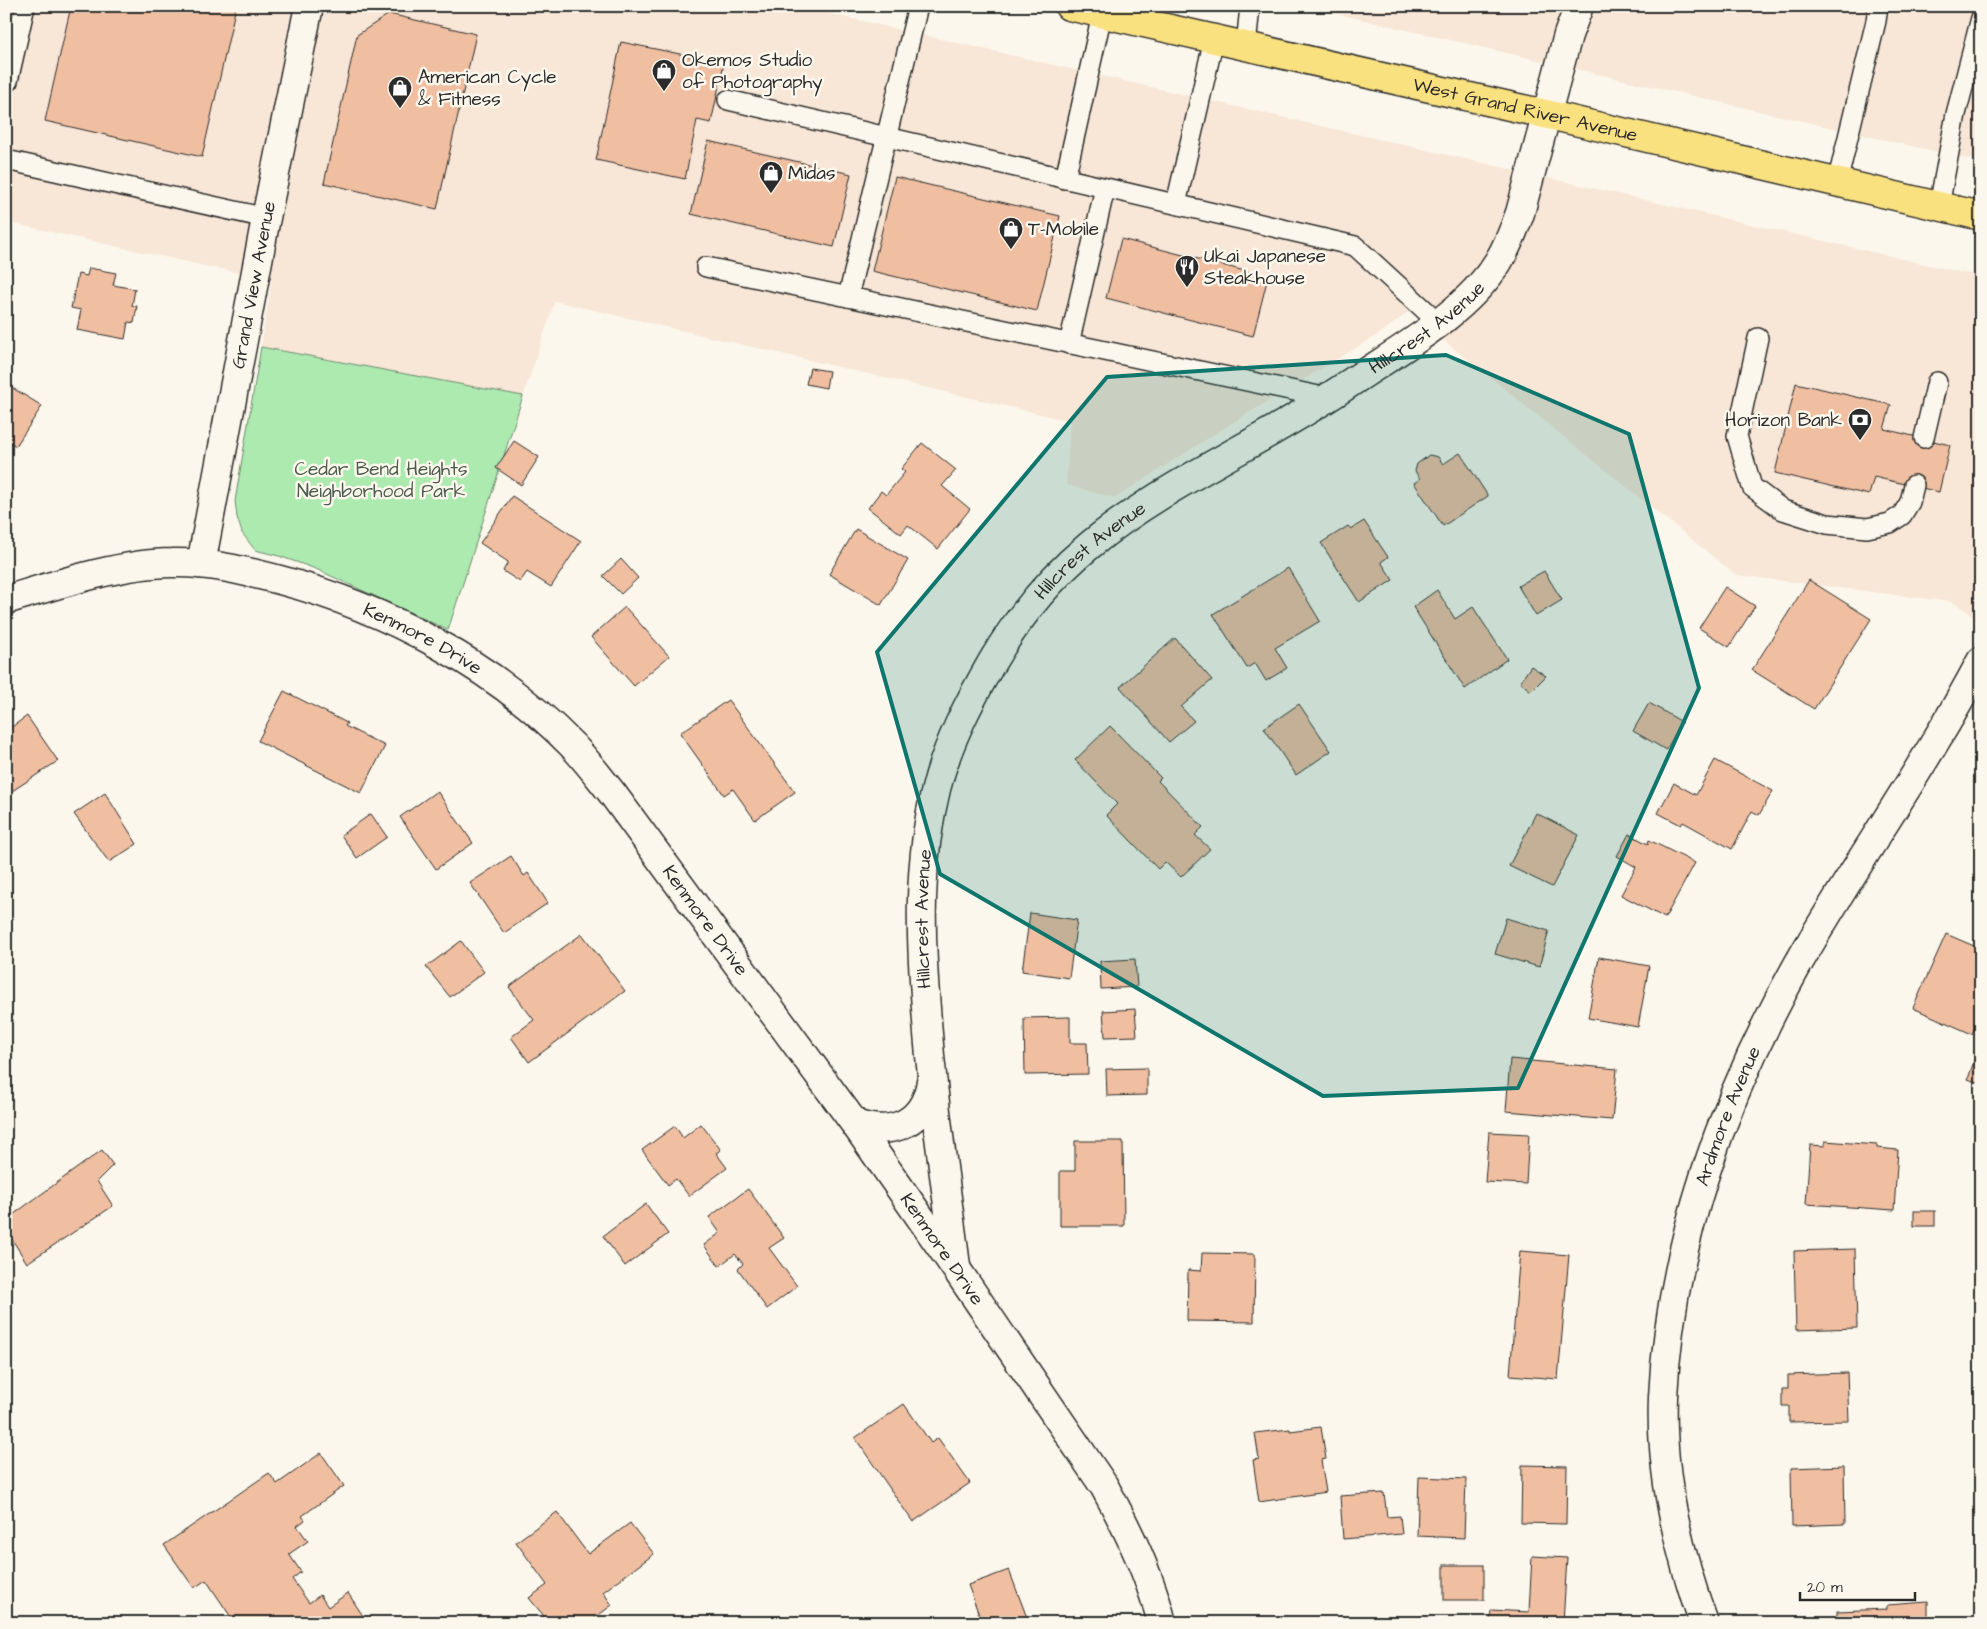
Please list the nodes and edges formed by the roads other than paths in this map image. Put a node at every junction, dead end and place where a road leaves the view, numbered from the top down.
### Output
1 (25, 6) edge
2 (309, 6) edge
3 (918, 6) edge
4 (1068, 6) edge
5 (1250, 6) edge
6 (1579, 6) edge
7 (1878, 6) edge
8 (1102, 14) junction
9 (1980, 19) edge
10 (1214, 39) junction
11 (1246, 46) junction
12 (7, 83) edge
13 (728, 100) dead end
14 (1545, 114) junction
15 (886, 137) junction
16 (6, 160) edge
17 (1065, 179) junction
18 (1837, 183) junction
19 (1105, 188) junction
20 (1176, 204) junction
21 (1939, 206) junction
22 (1981, 216) edge
23 (266, 218) junction
24 (706, 267) dead end
25 (848, 297) junction
26 (1438, 322) junction
27 (1758, 338) dead end
28 (1069, 344) junction
29 (1937, 382) dead end
30 (1328, 398) junction
31 (1924, 438) dead end
32 (1914, 486) dead end
33 (201, 564) junction
34 (6, 600) edge
35 (1981, 661) edge
36 (930, 1064) junction
37 (855, 1124) junction
38 (957, 1270) junction
39 (1162, 1623) edge
40 (1704, 1623) edge

1 - 12 lane
2 - 23 street, Grand View Avenue
3 - 15 lane
4 - 8 main road, West Grand River Avenue
5 - 11 lane
6 - 14 street, Hillcrest Avenue
7 - 18 lane
8 - 10 main road, West Grand River Avenue
8 - 17 lane
9 - 21 lane
10 - 11 main road, West Grand River Avenue
10 - 20 lane
11 - 14 main road, West Grand River Avenue
13 - 15 lane
14 - 18 main road, West Grand River Avenue
14 - 26 street, Hillcrest Avenue
15 - 17 lane
15 - 25 lane
16 - 23 lane
17 - 19 lane
18 - 21 main road, West Grand River Avenue
19 - 20 lane
19 - 28 lane
20 - 26 lane
21 - 22 main road, West Grand River Avenue
23 - 33 street, Grand View Avenue
24 - 25 lane
25 - 28 lane
26 - 30 street, Hillcrest Avenue
27 - 32 lane
28 - 30 lane
29 - 31 lane
30 - 36 street, Hillcrest Avenue
33 - 34 street, Kenmore Drive
33 - 37 street, Kenmore Drive
35 - 40 street, Ardmore Avenue
36 - 37 street
36 - 38 street, Hillcrest Avenue
37 - 38 street, Kenmore Drive
38 - 39 street, Kenmore Drive

